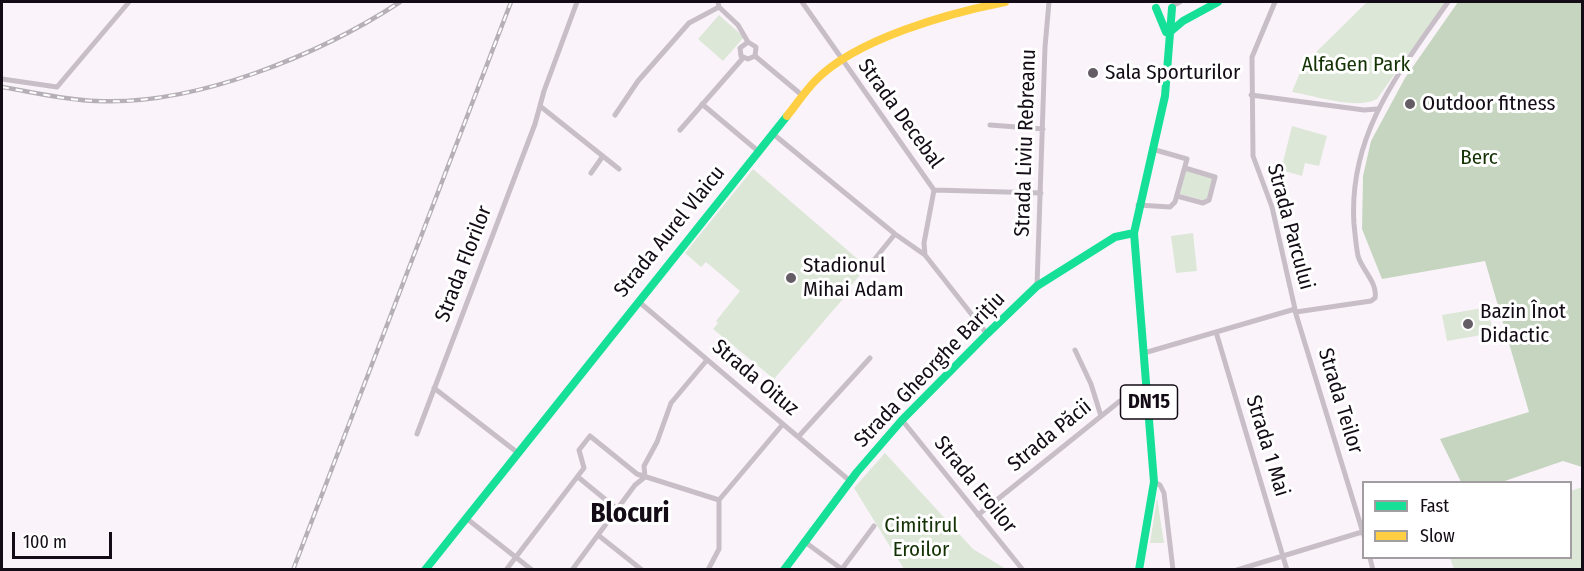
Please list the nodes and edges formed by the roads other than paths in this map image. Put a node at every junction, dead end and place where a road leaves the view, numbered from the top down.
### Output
1 (129, 2) edge
2 (577, 2) edge
3 (802, 2) edge
4 (1005, 2) edge
5 (1049, 2) edge
6 (1218, 2) edge
7 (1275, 2) edge
8 (1448, 2) edge
9 (719, 4) edge
10 (1174, 4) edge
11 (1154, 5) edge
12 (1170, 32) junction
13 (748, 42) junction
14 (1169, 47) junction
15 (755, 56) junction
16 (743, 58) junction
17 (841, 60) junction
18 (2, 79) edge
19 (1251, 95) junction
20 (803, 96) junction
21 (702, 104) junction
22 (540, 106) junction
23 (1377, 109) junction
24 (615, 115) dead end
25 (990, 125) dead end
26 (1042, 129) junction
27 (680, 130) dead end
28 (772, 133) junction
29 (1152, 149) junction
30 (758, 151) junction
31 (603, 156) junction
32 (1185, 168) junction
33 (619, 169) dead end
34 (591, 173) dead end
35 (934, 190) junction
36 (1041, 193) junction
37 (1177, 196) junction
38 (1138, 205) junction
39 (1134, 233) junction
40 (895, 234) junction
41 (925, 255) junction
42 (865, 271) dead end
43 (1037, 286) junction
44 (638, 302) junction
45 (1295, 311) junction
46 (1216, 332) junction
47 (987, 334) junction
48 (1075, 350) dead end
49 (1144, 352) junction
50 (870, 358) dead end
51 (707, 360) junction
52 (434, 388) junction
53 (1149, 397) junction
54 (1101, 416) junction
55 (902, 420) junction
56 (783, 424) junction
57 (417, 434) dead end
58 (799, 436) junction
59 (518, 453) junction
60 (578, 477) junction
61 (645, 477) junction
62 (850, 481) junction
63 (1154, 482) junction
64 (719, 500) junction
65 (617, 509) junction
66 (978, 514) junction
67 (466, 518) junction
68 (874, 525) dead end
69 (1362, 531) edge
70 (1362, 534) edge
71 (598, 535) junction
72 (805, 542) junction
73 (1283, 555) junction
74 (516, 557) junction
75 (842, 569) edge
76 (425, 570) edge
77 (507, 570) edge
78 (532, 570) edge
79 (572, 570) edge
80 (642, 570) edge
81 (708, 570) edge
82 (784, 570) edge
83 (1023, 570) edge
84 (1139, 570) edge
85 (1173, 570) edge
86 (1237, 570) edge
87 (1287, 570) edge

1 - 18 street
2 - 22 street, Strada Florilor
3 - 17 street, Strada Decebal
4 - 17 street, Strada Aurel Vlaicu
5 - 26 street, Strada Liviu Rebreanu
6 - 12 street
7 - 19 street, Strada Parcului
8 - 23 street
9 - 13 street
9 - 24 street
10 - 11 street, DN15
10 - 12 street, DN15
11 - 14 street, DN15
12 - 14 street, DN15
13 - 15 street
13 - 16 street
14 - 29 street, DN15
15 - 16 street
15 - 20 street
16 - 21 street
17 - 20 street, Strada Aurel Vlaicu
17 - 35 street, Strada Decebal
19 - 23 street
19 - 45 street, Strada Parcului
20 - 28 street, Strada Aurel Vlaicu
21 - 27 street
21 - 30 street
22 - 31 street
22 - 52 street, Strada Florilor
23 - 45 street
25 - 26 street
26 - 36 street, Strada Liviu Rebreanu
28 - 30 street, Strada Aurel Vlaicu
28 - 40 street
29 - 32 street
29 - 38 street, DN15
30 - 44 street, Strada Aurel Vlaicu
31 - 33 street
31 - 34 street
32 - 37 street
32 - 37 street
35 - 36 street
35 - 41 street, Strada Decebal
36 - 43 street, Strada Liviu Rebreanu
37 - 38 street
38 - 39 street, DN15
39 - 43 street, Strada Gheorghe Barițiu
39 - 49 street, DN15
40 - 41 street
40 - 42 street
41 - 47 street
43 - 47 street, Strada Gheorghe Barițiu
44 - 51 street, Strada Oituz
44 - 59 street, Strada Aurel Vlaicu
45 - 46 street, Strada Parcului
45 - 69 street, Strada Teilor
46 - 49 street, Strada Parcului
46 - 73 street, Strada 1 Mai
47 - 55 street, Strada Gheorghe Barițiu
48 - 54 street
49 - 53 street, DN15
50 - 58 street
51 - 56 street, Strada Oituz
51 - 61 street
52 - 57 street, Strada Florilor
52 - 59 street
53 - 54 street, Strada Păcii
53 - 63 street, DN15
54 - 66 street, Strada Păcii
55 - 62 street, Strada Gheorghe Barițiu
55 - 66 street, Strada Eroilor
56 - 58 street, Strada Oituz
56 - 64 street
58 - 62 street, Strada Oituz
59 - 67 street, Strada Aurel Vlaicu
60 - 61 street
60 - 65 street
60 - 74 street
61 - 64 street
61 - 65 street
62 - 72 street, Strada Gheorghe Barițiu
63 - 84 street, DN15
63 - 85 street
64 - 81 street
65 - 71 street
66 - 83 street, Strada Eroilor
67 - 74 street
67 - 76 street, Strada Aurel Vlaicu
68 - 75 street
70 - 73 street
71 - 79 street
71 - 80 street
72 - 75 street
72 - 82 street, Strada Gheorghe Barițiu
73 - 86 street
73 - 87 street, Strada 1 Mai
74 - 77 street
74 - 78 street

